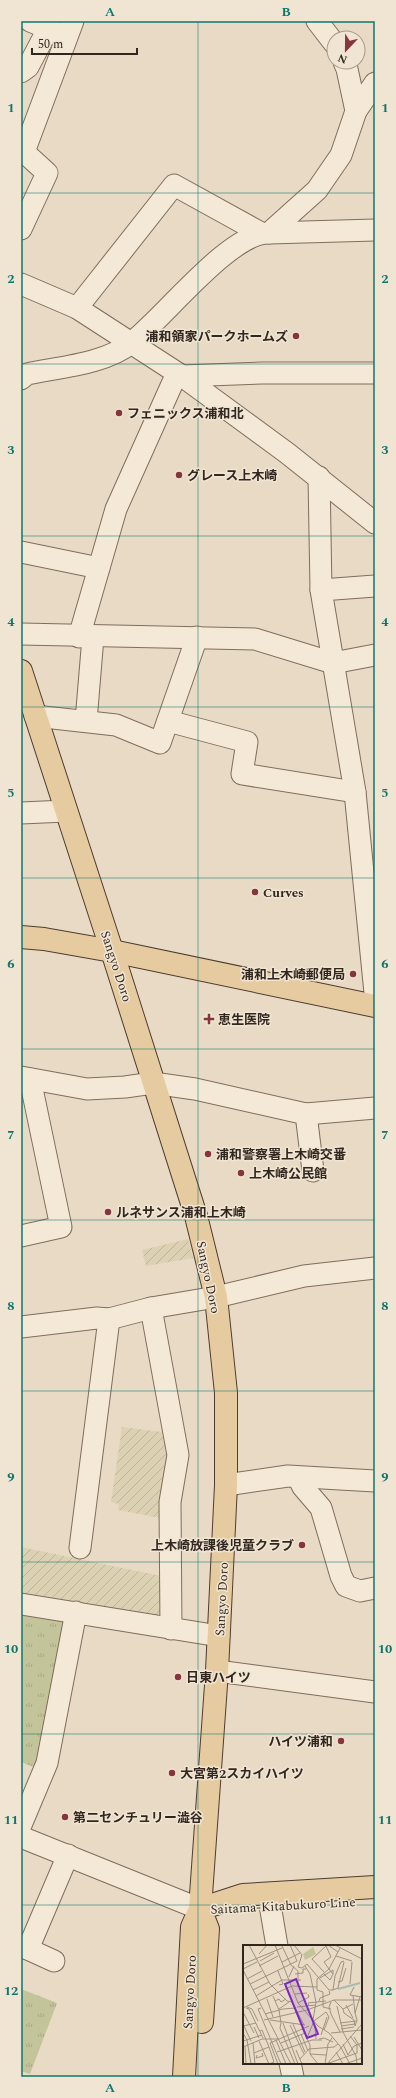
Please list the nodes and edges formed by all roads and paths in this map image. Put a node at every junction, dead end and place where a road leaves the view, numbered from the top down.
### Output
1 (317, 21) edge
2 (39, 25) edge
3 (71, 29) edge
4 (326, 33) edge
5 (347, 70) edge
6 (21, 72) edge
7 (375, 83) edge
8 (356, 111) junction
9 (23, 218) edge
10 (375, 230) edge
11 (265, 233) junction
12 (21, 284) edge
13 (77, 308) junction
14 (131, 344) junction
15 (375, 372) edge
16 (180, 375) junction
17 (21, 379) edge
18 (318, 477) junction
19 (375, 523) edge
20 (21, 552) edge
21 (99, 568) junction
22 (375, 586) edge
23 (322, 590) junction
24 (21, 634) edge
25 (86, 637) junction
26 (197, 637) junction
27 (375, 655) edge
28 (333, 663) junction
29 (21, 671) edge
30 (35, 716) junction
31 (86, 721) junction
32 (168, 721) junction
33 (355, 792) junction
34 (66, 811) junction
35 (21, 813) edge
36 (21, 937) edge
37 (112, 951) junction
38 (375, 993) edge
39 (375, 1006) edge
40 (25, 1078) edge
41 (153, 1083) junction
42 (375, 1108) edge
43 (306, 1114) junction
44 (313, 1171) dead end
45 (21, 1236) edge
46 (375, 1268) edge
47 (216, 1297) junction
48 (151, 1308) junction
49 (109, 1319) junction
50 (21, 1327) edge
51 (298, 1477) junction
52 (375, 1481) edge
53 (226, 1485) junction
54 (80, 1548) dead end
55 (375, 1588) edge
56 (21, 1604) edge
57 (76, 1612) junction
58 (171, 1628) junction
59 (219, 1636) junction
60 (217, 1671) junction
61 (375, 1692) edge
62 (21, 1825) edge
63 (21, 1837) edge
64 (68, 1855) junction
65 (375, 1887) edge
66 (375, 1900) edge
67 (270, 1905) junction
68 (200, 1909) junction
69 (277, 1945) edge
70 (24, 1948) edge
71 (54, 1961) dead end
72 (290, 2064) edge
73 (184, 2077) edge
74 (199, 2077) edge
75 (293, 2077) edge

1 - 4 street
2 - 3 street
2 - 6 street
3 - 9 street
5 - 8 street
7 - 8 street
8 - 11 street
10 - 11 street
11 - 13 street
11 - 14 street
12 - 13 street
13 - 14 street
14 - 16 street
14 - 17 street
15 - 16 street
16 - 18 street
16 - 21 street
18 - 19 street
18 - 23 street
20 - 21 street
21 - 25 street
22 - 23 street
23 - 28 street
24 - 25 street
25 - 26 street
25 - 31 street
26 - 28 street
26 - 32 street
27 - 28 street
28 - 33 street
29 - 30 main road, Sangyo Doro
30 - 31 street
30 - 34 main road, Sangyo Doro
31 - 32 street
32 - 33 street
33 - 38 street
34 - 35 street
34 - 37 main road, Sangyo Doro
36 - 37 main road
37 - 39 main road
37 - 41 main road, Sangyo Doro
40 - 41 street
40 - 45 street
41 - 43 street
41 - 47 main road, Sangyo Doro
42 - 43 street
43 - 44 street
46 - 47 street
47 - 48 street
47 - 53 main road, Sangyo Doro
48 - 49 street
48 - 58 street
49 - 50 street
49 - 54 street
51 - 52 street
51 - 53 street
51 - 55 street
53 - 59 main road, Sangyo Doro
56 - 57 street
57 - 58 street
57 - 62 street
58 - 59 street
59 - 60 main road, Sangyo Doro
60 - 61 street
60 - 68 main road, Sangyo Doro
63 - 64 street
64 - 68 street
64 - 70 street
65 - 68 main road, Saitama-Kitabukuro Line
66 - 67 main road, Saitama-Kitabukuro Line
67 - 68 main road, Saitama-Kitabukuro Line
67 - 69 street
68 - 73 main road, Sangyo Doro
68 - 74 main road, Sangyo Doro
70 - 71 street
72 - 75 street

